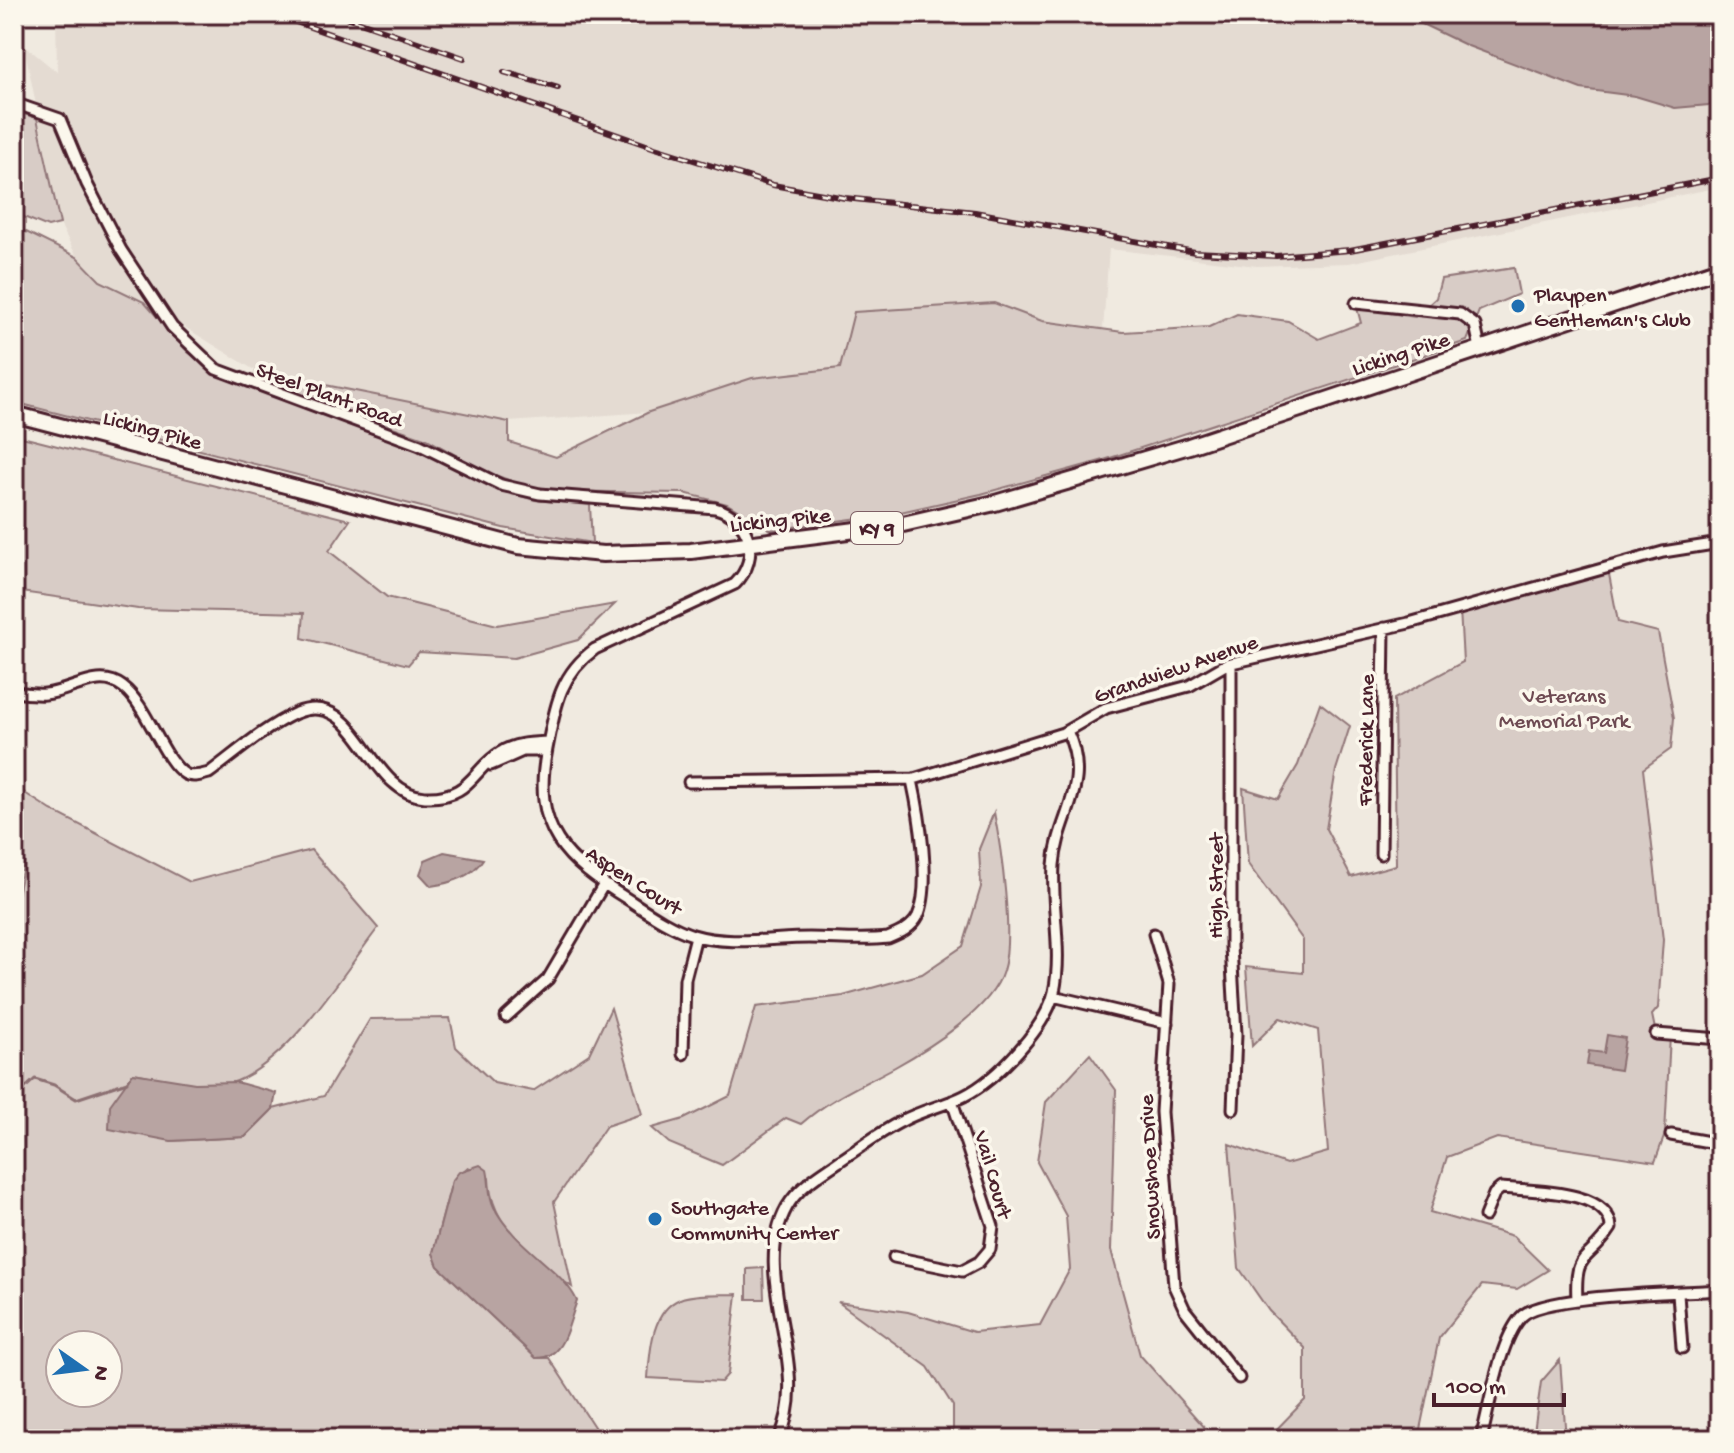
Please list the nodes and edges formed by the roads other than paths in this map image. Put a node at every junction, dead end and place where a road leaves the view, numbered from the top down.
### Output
1 (14, 103) edge
2 (1720, 269) edge
3 (1356, 303) dead end
4 (1480, 348) junction
5 (14, 414) edge
6 (749, 543) junction
7 (1720, 543) edge
8 (1384, 628) junction
9 (1720, 657) edge
10 (1231, 663) junction
11 (14, 692) edge
12 (1067, 731) junction
13 (547, 746) junction
14 (912, 780) junction
15 (689, 782) dead end
16 (1381, 854) dead end
17 (604, 884) junction
18 (1154, 934) dead end
19 (696, 936) junction
20 (1053, 996) junction
21 (506, 1017) dead end
22 (1167, 1023) junction
23 (1656, 1034) dead end
24 (1720, 1039) edge
25 (683, 1054) dead end
26 (952, 1101) junction
27 (1233, 1109) dead end
28 (1671, 1135) dead end
29 (1720, 1144) edge
30 (1485, 1216) dead end
31 (894, 1257) dead end
32 (1720, 1290) edge
33 (1678, 1294) junction
34 (1577, 1300) junction
35 (1682, 1348) dead end
36 (1239, 1378) dead end
37 (779, 1439) edge
38 (1481, 1439) edge

1 - 6 street, Steel Plant Road
2 - 4 main road, Licking Pike / KY 9
3 - 4 street
4 - 6 main road, Licking Pike / KY 9
5 - 6 main road, Licking Pike / KY 9
6 - 13 street, Aspen Court
7 - 8 street, Grandview Avenue
7 - 9 street
8 - 10 street, Grandview Avenue
8 - 16 street, Frederick Lane
10 - 12 street, Grandview Avenue
10 - 27 street, High Street
11 - 13 street
12 - 14 street, Grandview Avenue
12 - 20 street
13 - 17 street, Aspen Court
14 - 15 street, Grandview Avenue
14 - 19 street, Aspen Court
17 - 19 street, Aspen Court
17 - 21 street
18 - 22 street, Snowshoe Drive
19 - 25 street
20 - 22 street
20 - 26 street
22 - 36 street, Snowshoe Drive
23 - 24 street
26 - 31 street, Vail Court
26 - 37 street
28 - 29 street
30 - 34 street
32 - 33 street
33 - 34 street
33 - 35 street
34 - 38 street

